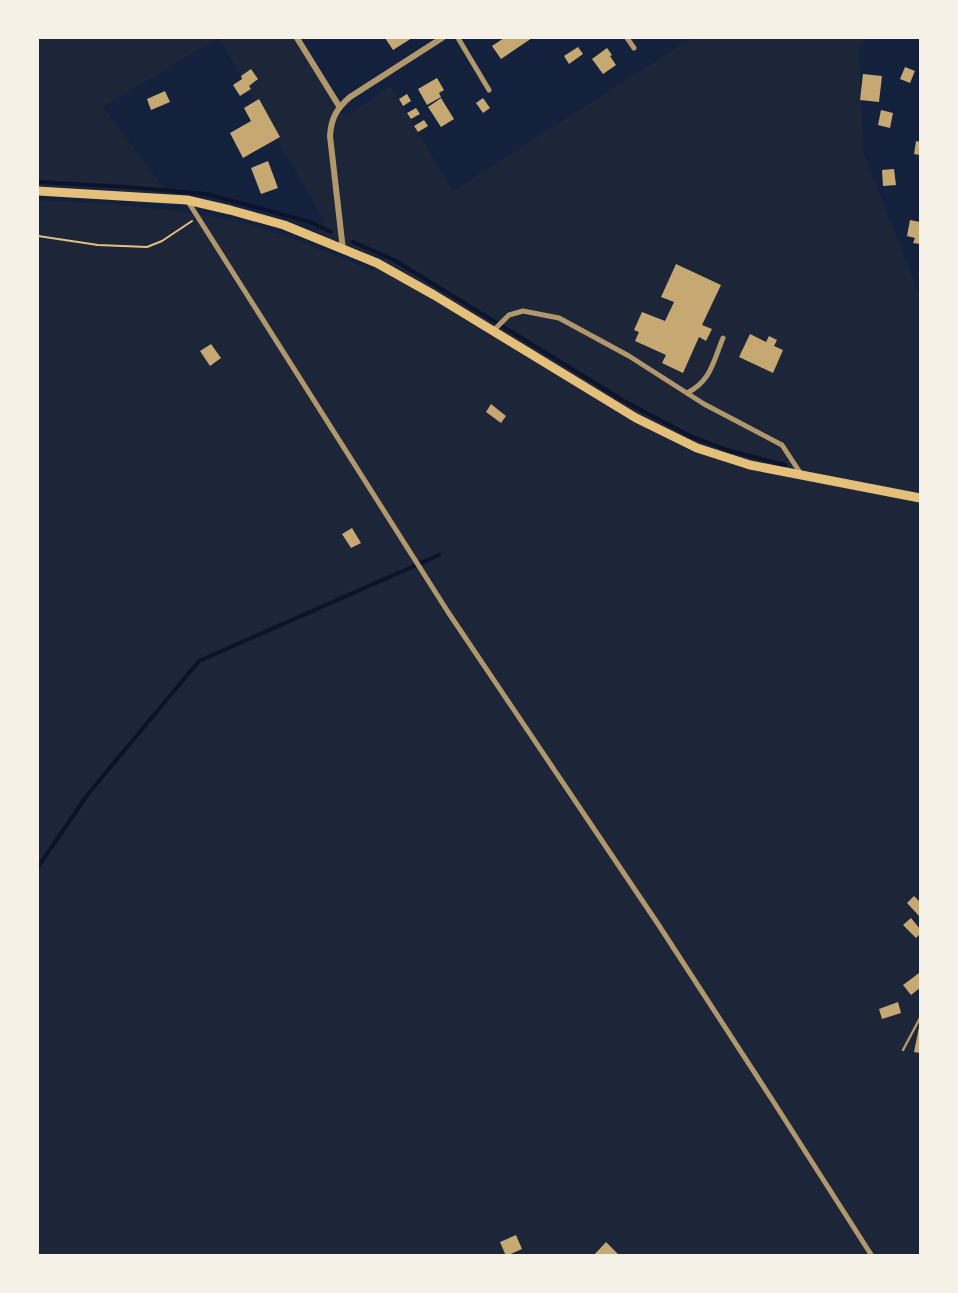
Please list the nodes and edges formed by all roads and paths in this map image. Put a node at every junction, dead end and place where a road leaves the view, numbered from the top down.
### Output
1 (297, 38) edge
2 (442, 38) edge
3 (458, 38) edge
4 (627, 38) edge
5 (634, 48) dead end
6 (489, 90) dead end
7 (339, 106) junction
8 (38, 191) edge
9 (187, 200) junction
10 (198, 217) junction
11 (38, 236) edge
12 (343, 250) junction
13 (493, 331) junction
14 (723, 338) dead end
15 (687, 393) junction
16 (803, 477) junction
17 (920, 498) edge
18 (920, 1018) edge
19 (903, 1050) dead end
20 (872, 1256) edge

1 - 7 street
2 - 7 street
3 - 6 street
4 - 5 street
7 - 12 street
8 - 9 highway
9 - 10 street
9 - 12 highway
10 - 11 path
10 - 20 street
12 - 13 highway
13 - 15 street
13 - 16 highway
14 - 15 street
15 - 16 street
16 - 17 highway
18 - 19 lane

